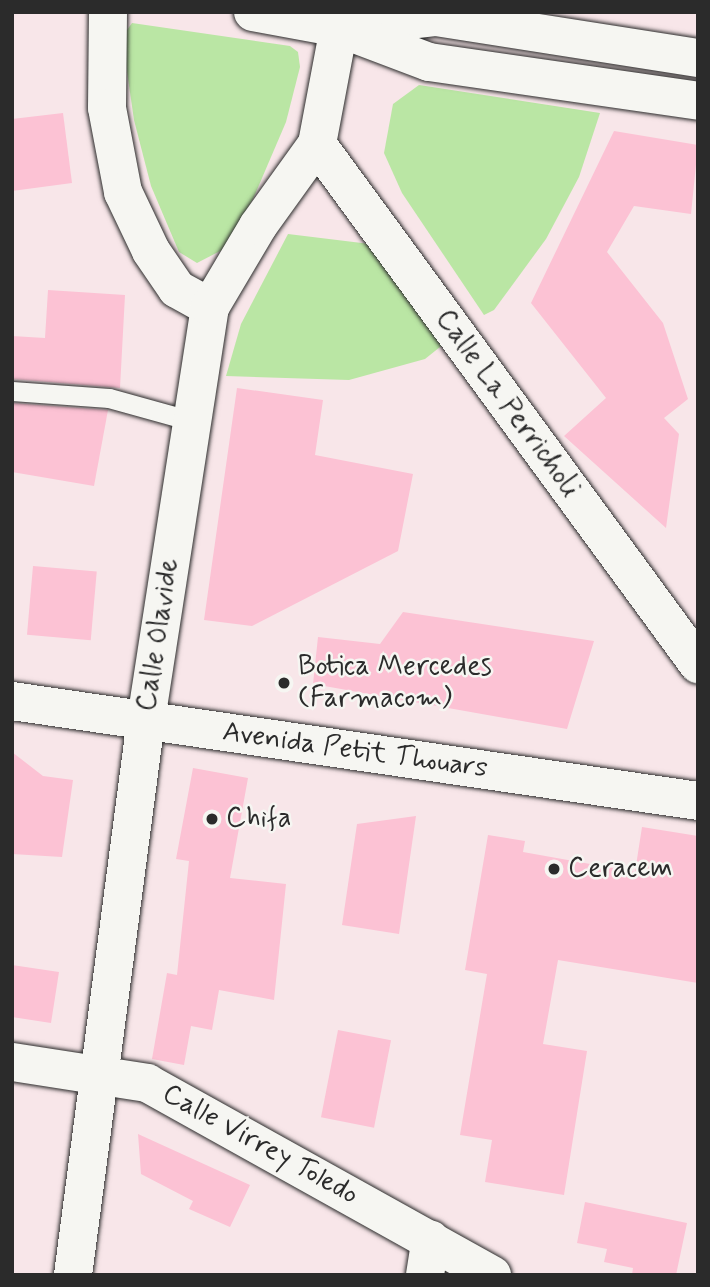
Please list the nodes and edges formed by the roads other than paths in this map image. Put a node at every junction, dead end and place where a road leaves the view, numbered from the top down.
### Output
1 (107, 12) edge
2 (253, 12) edge
3 (339, 28) junction
4 (698, 58) edge
5 (698, 101) edge
6 (317, 144) junction
7 (210, 306) junction
8 (12, 391) edge
9 (192, 421) junction
10 (698, 664) edge
11 (12, 701) edge
12 (146, 720) junction
13 (698, 802) edge
14 (12, 1062) edge
15 (100, 1077) junction
16 (428, 1257) edge
17 (73, 1275) edge
18 (492, 1275) edge

1 - 7 street
2 - 3 street
3 - 4 street
3 - 5 street
3 - 6 street, Calle Olavide
6 - 7 street, Calle Olavide
6 - 10 street, Calle La Perricholi
7 - 9 street, Calle Olavide
8 - 9 lane
9 - 12 street, Calle Olavide
11 - 12 street, Avenida Petit Thouars
12 - 13 street, Avenida Petit Thouars
12 - 15 street, Calle Olavide
14 - 15 street, Calle Virrey Toledo
15 - 16 street, Calle Virrey Toledo
15 - 17 street, Calle Olavide
16 - 18 street, Calle Virrey Toledo

